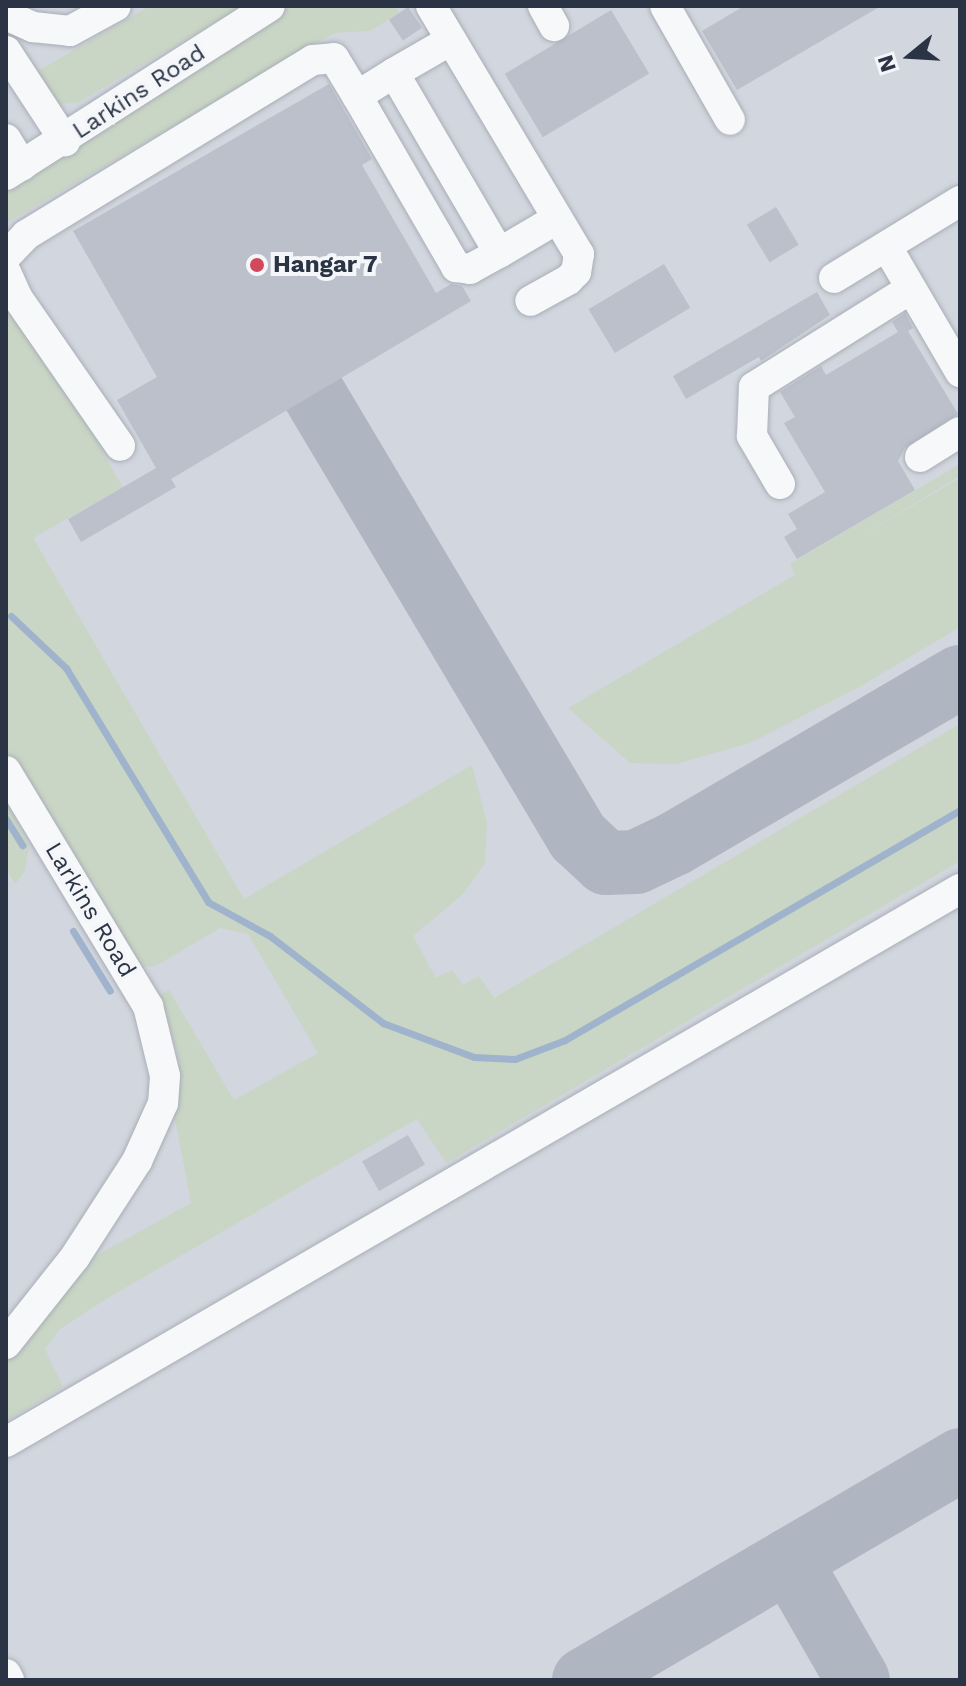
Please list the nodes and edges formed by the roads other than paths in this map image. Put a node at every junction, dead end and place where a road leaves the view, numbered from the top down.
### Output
1 (116, 6) edge
2 (270, 6) edge
3 (431, 6) edge
4 (665, 6) edge
5 (6, 15) edge
6 (451, 40) junction
7 (6, 51) edge
8 (394, 73) junction
9 (357, 96) junction
10 (730, 120) dead end
11 (6, 139) edge
12 (65, 141) junction
13 (14, 171) edge
14 (960, 201) edge
15 (555, 220) junction
16 (887, 247) junction
17 (499, 253) junction
18 (6, 256) edge
19 (6, 272) edge
20 (834, 278) dead end
21 (910, 289) junction
22 (530, 301) dead end
23 (960, 372) edge
24 (960, 432) edge
25 (120, 446) dead end
26 (920, 457) dead end
27 (780, 484) dead end
28 (6, 771) edge
29 (960, 889) edge
30 (6, 1344) edge
31 (6, 1442) edge
32 (6, 1674) edge
33 (9, 1680) edge

1 - 5 lane
2 - 12 lane, Larkins Road
3 - 6 lane
4 - 10 lane
6 - 8 lane
6 - 15 lane
7 - 12 lane
8 - 9 lane
8 - 17 lane
9 - 17 lane
9 - 18 lane
11 - 13 lane
12 - 13 lane, Larkins Road
14 - 16 lane
15 - 17 lane
15 - 22 lane
16 - 20 lane
16 - 21 lane
19 - 25 lane
21 - 23 lane
21 - 27 lane
24 - 26 lane
28 - 30 lane, Larkins Road
29 - 31 lane
32 - 33 lane

